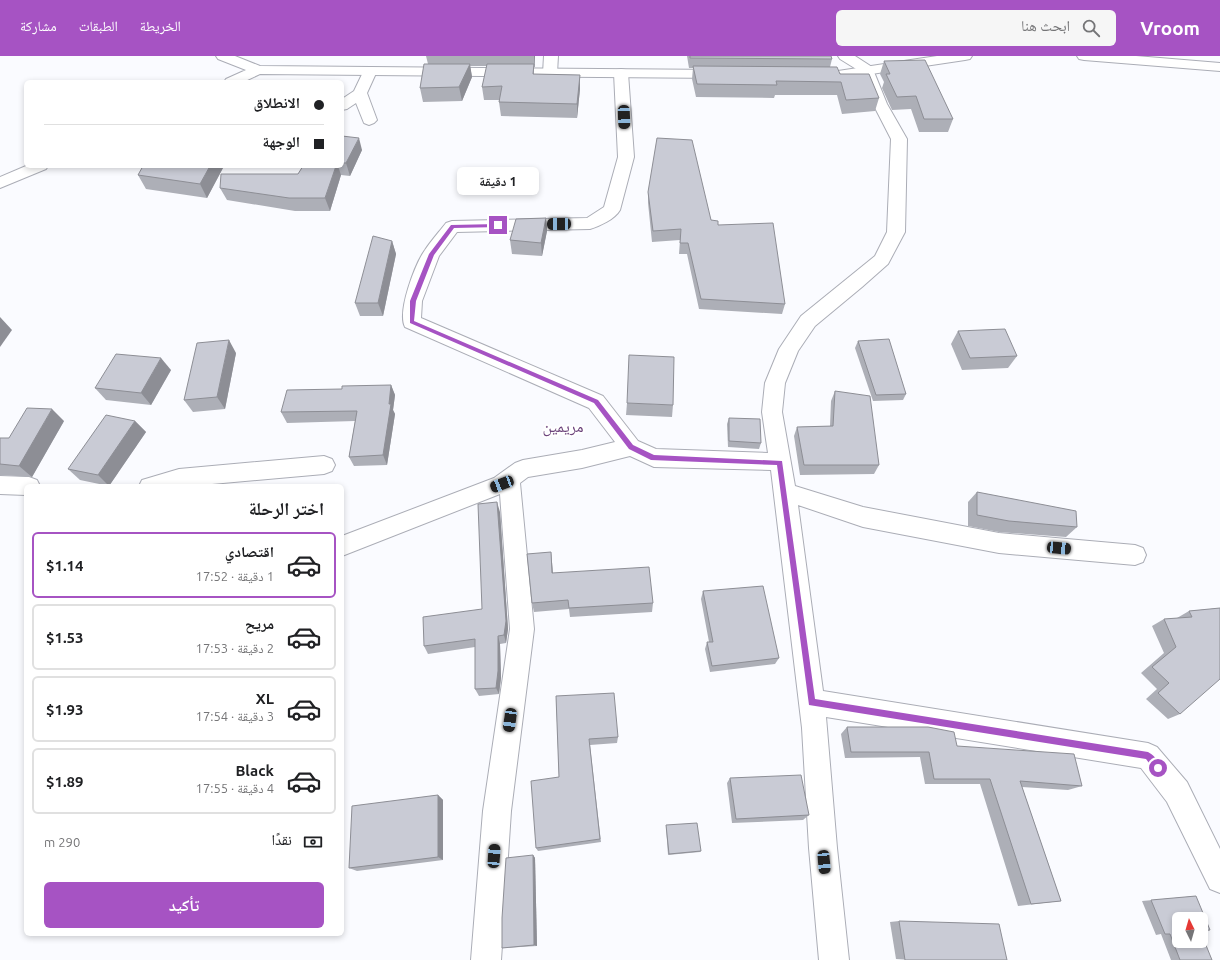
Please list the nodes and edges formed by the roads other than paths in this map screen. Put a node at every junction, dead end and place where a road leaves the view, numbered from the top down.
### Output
1 (223, 56) edge
2 (551, 56) edge
3 (845, 56) edge
4 (965, 56) edge
5 (1084, 56) edge
6 (1220, 67) edge
7 (258, 70) junction
8 (867, 70) junction
9 (370, 71) junction
10 (550, 72) junction
11 (621, 73) junction
12 (738, 74) edge
13 (800, 74) edge
14 (236, 80) edge
15 (360, 93) junction
16 (344, 105) edge
17 (369, 120) dead end
18 (35, 168) edge
19 (0, 183) edge
20 (631, 447) junction
21 (780, 462) junction
22 (324, 465) dead end
23 (509, 478) junction
24 (157, 484) edge
25 (0, 485) edge
26 (24, 486) edge
27 (785, 492) junction
28 (344, 545) edge
29 (1135, 555) dead end
30 (812, 702) junction
31 (1220, 879) edge
32 (486, 960) edge
33 (834, 960) edge

1 - 7 street
2 - 10 street
3 - 8 street
4 - 8 street
5 - 6 street
7 - 9 street
7 - 14 street
8 - 13 street
8 - 21 street
9 - 10 street
9 - 15 street
10 - 11 street
11 - 12 street
11 - 20 street
15 - 16 street
15 - 17 street
18 - 19 street
20 - 21 street
20 - 23 street
21 - 27 street
22 - 24 street
23 - 28 street
23 - 32 street
25 - 26 street
27 - 29 street
27 - 30 street
30 - 31 street
30 - 33 street

